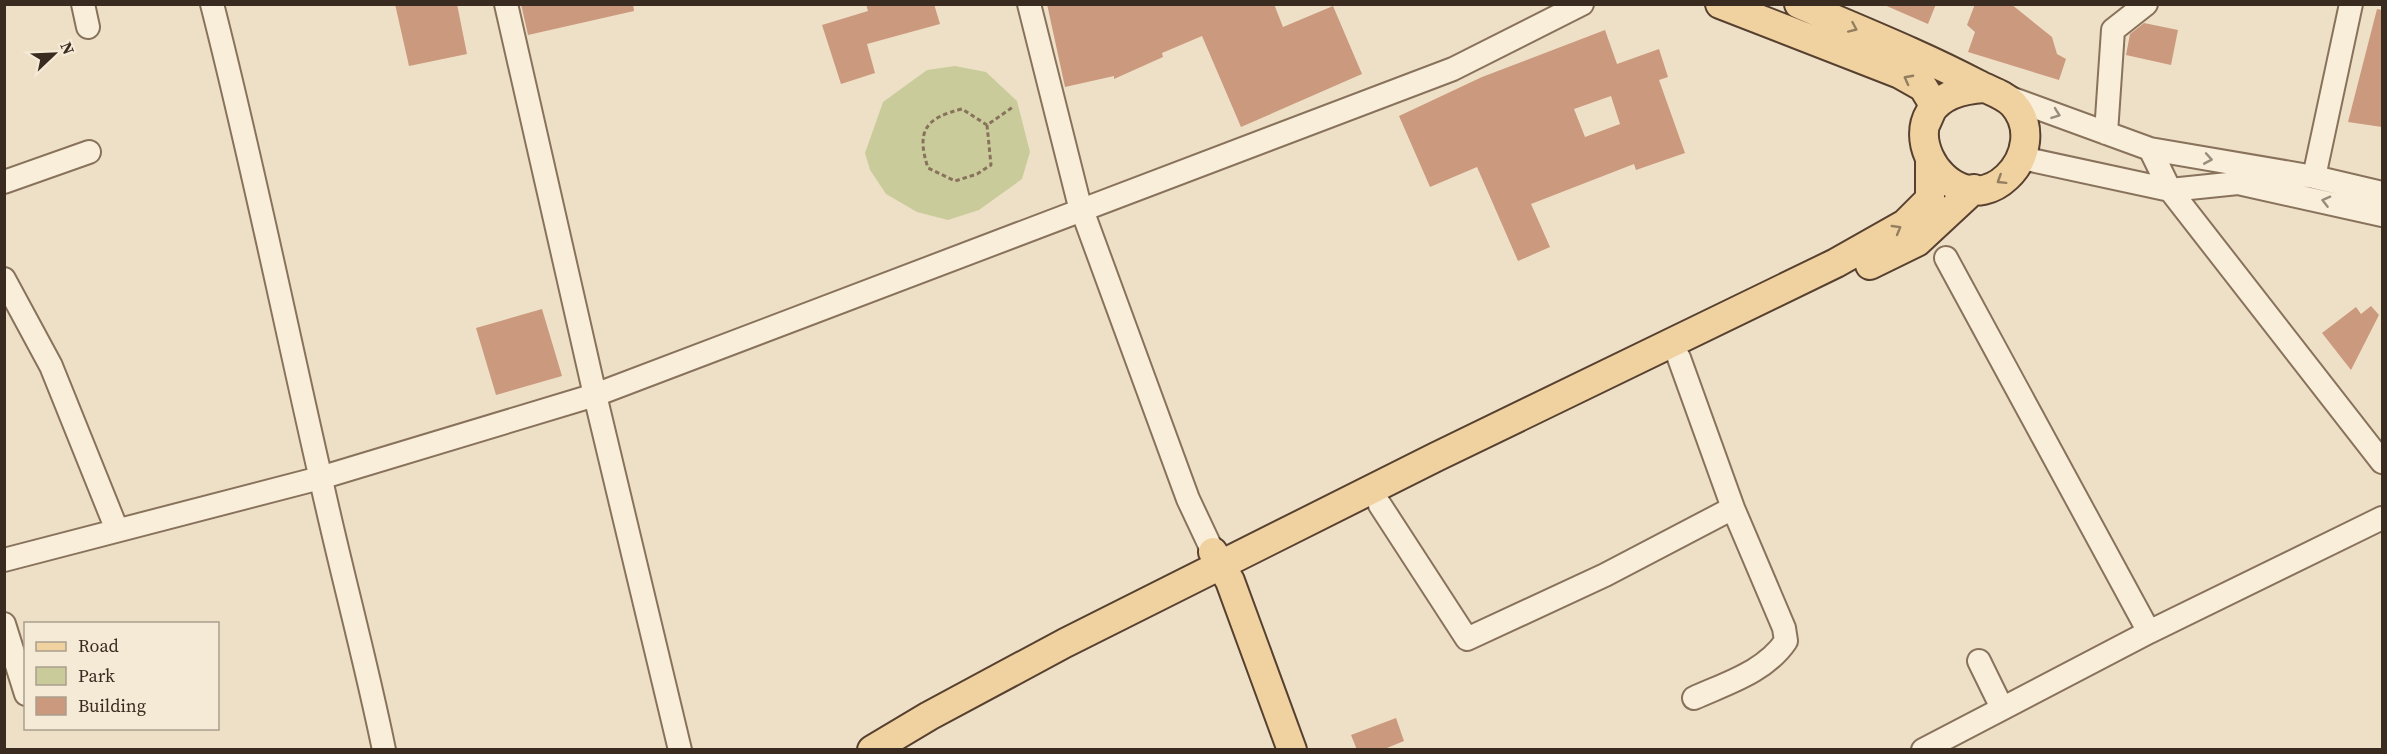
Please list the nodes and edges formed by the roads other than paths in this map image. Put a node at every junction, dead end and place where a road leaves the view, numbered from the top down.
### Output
1 (83, 4) edge
2 (212, 4) edge
3 (506, 4) edge
4 (1029, 4) edge
5 (1582, 4) edge
6 (1720, 4) edge
7 (1799, 4) edge
8 (2146, 4) edge
9 (2351, 4) edge
10 (88, 27) dead end
11 (1993, 91) junction
12 (1926, 123) junction
13 (2106, 133) junction
14 (2150, 149) junction
15 (89, 152) dead end
16 (2022, 158) junction
17 (1930, 162) junction
18 (2314, 177) junction
19 (4, 182) edge
20 (1974, 189) junction
21 (2169, 190) junction
22 (2382, 193) edge
23 (1082, 209) junction
24 (2382, 215) edge
25 (1946, 258) dead end
26 (4, 279) edge
27 (1679, 358) junction
28 (595, 395) junction
29 (2382, 462) edge
30 (320, 477) junction
31 (1380, 505) junction
32 (1733, 508) junction
33 (2382, 518) edge
34 (117, 530) junction
35 (4, 560) edge
36 (1220, 570) junction
37 (4, 624) edge
38 (2149, 632) junction
39 (1979, 661) dead end
40 (24, 688) edge
41 (1694, 698) dead end
42 (2002, 708) junction
43 (384, 750) edge
44 (680, 750) edge
45 (872, 750) edge
46 (907, 750) edge
47 (1279, 750) edge
48 (1292, 750) edge
49 (1923, 750) edge

1 - 10 street
2 - 30 street
3 - 28 street
4 - 23 street
5 - 23 street
12 -> 6 main road
7 -> 11 main road
8 - 13 street
9 - 18 street
11 - 12 main road
11 -> 13 street
11 - 16 main road
12 - 17 main road
13 - 14 street
14 -> 18 street
14 - 21 street
15 - 19 street
16 -> 20 main road
16 - 21 street
17 - 20 main road
36 -> 17 main road
18 - 22 street
20 - 27 main road
24 -> 21 street
21 - 29 street
23 - 28 street
23 - 36 street
25 - 38 street
26 - 34 street
27 - 31 main road
27 - 32 street
28 - 30 street
28 - 44 street
30 - 34 street
30 - 43 street
31 - 32 street
31 - 36 main road
32 - 41 street
33 - 38 street
34 - 35 street
36 - 45 main road
36 - 46 main road
36 - 47 main road
36 - 48 main road
37 - 40 street
38 - 42 street
39 - 42 street
42 - 49 street

